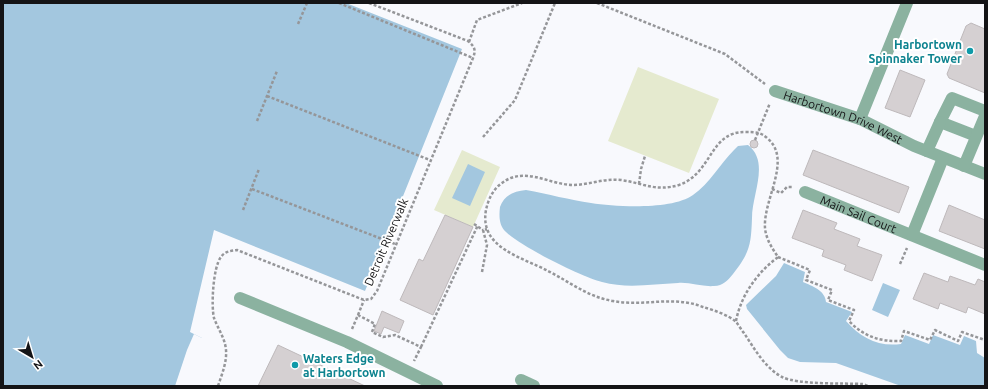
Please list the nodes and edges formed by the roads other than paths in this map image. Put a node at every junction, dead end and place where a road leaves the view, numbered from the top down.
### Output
1 (907, 3) edge
2 (775, 91) road end
3 (985, 111) edge
4 (985, 116) edge
5 (860, 119) junction
6 (940, 122) junction
7 (976, 136) junction
8 (927, 151) junction
9 (944, 158) junction
10 (964, 166) junction
11 (985, 174) edge
12 (805, 192) road end
13 (912, 235) junction
14 (985, 265) edge
15 (240, 298) dead end
16 (521, 380) dead end
17 (437, 386) edge
18 (534, 386) edge

1 - 5 street
2 - 5 street, Harbortown Drive West
3 - 6 street
4 - 7 street
5 - 8 street, Harbortown Drive West
6 - 7 street
6 - 8 street
7 - 10 street
8 - 9 street, Harbortown Drive West
9 - 10 street, Harbortown Drive West
9 - 13 street, Main Sail Court
10 - 11 street, Harbortown Drive West
12 - 13 street, Main Sail Court
13 - 14 street, Main Sail Court
15 - 17 street
16 - 18 street

